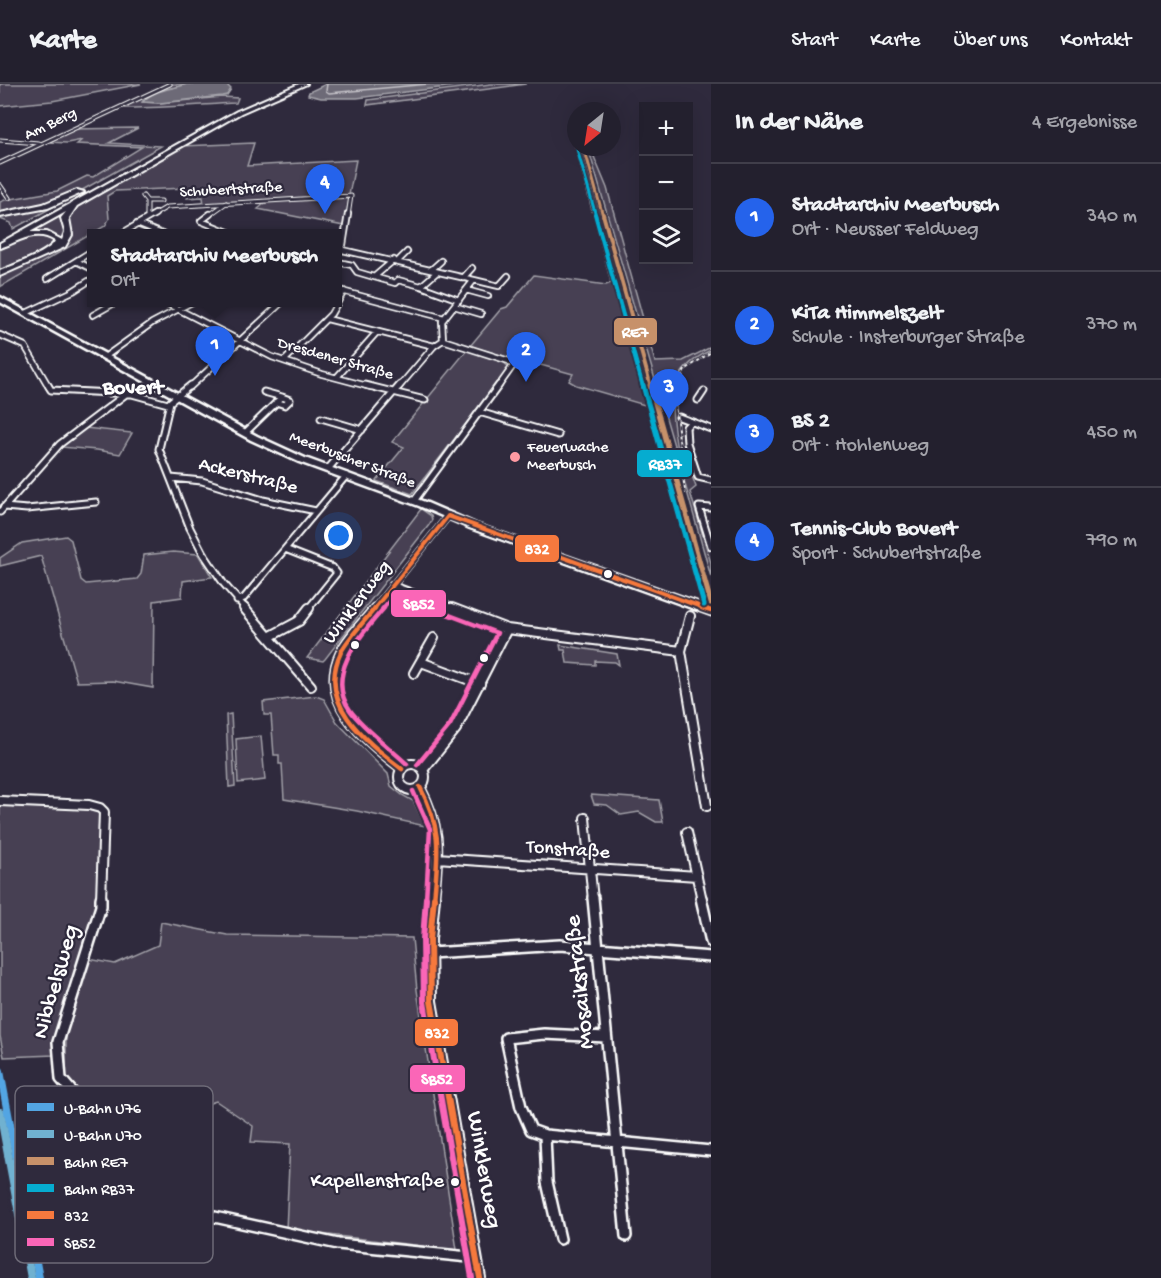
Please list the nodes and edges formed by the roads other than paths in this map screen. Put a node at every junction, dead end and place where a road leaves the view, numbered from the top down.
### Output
1 (170, 84) edge
2 (297, 84) edge
3 (304, 84) edge
4 (0, 140) edge
5 (42, 143) junction
6 (0, 163) edge
7 (0, 186) edge
8 (98, 188) junction
9 (143, 196) dead end
10 (9, 198) dead end
11 (147, 201) junction
12 (161, 201) dead end
13 (226, 203) junction
14 (0, 215) edge
15 (147, 216) junction
16 (6, 224) edge
17 (137, 224) junction
18 (129, 229) edge
19 (150, 229) edge
20 (221, 229) edge
21 (0, 238) edge
22 (342, 246) edge
23 (0, 247) edge
24 (342, 251) edge
25 (407, 252) dead end
26 (87, 254) edge
27 (76, 261) junction
28 (396, 261) junction
29 (441, 261) dead end
30 (342, 263) edge
31 (87, 266) edge
32 (472, 268) dead end
33 (431, 270) junction
34 (437, 272) junction
35 (0, 273) edge
36 (508, 276) dead end
37 (374, 278) junction
38 (463, 278) junction
39 (47, 279) dead end
40 (474, 280) junction
41 (87, 282) edge
42 (421, 286) junction
43 (342, 290) edge
44 (466, 290) junction
45 (488, 296) dead end
46 (0, 299) edge
47 (459, 300) junction
48 (454, 306) junction
49 (108, 307) edge
50 (173, 307) edge
51 (183, 307) edge
52 (278, 307) edge
53 (336, 307) edge
54 (178, 309) junction
55 (26, 313) junction
56 (481, 314) dead end
57 (93, 315) dead end
58 (444, 318) junction
59 (327, 319) junction
60 (377, 332) junction
61 (0, 335) edge
62 (443, 340) junction
63 (239, 342) junction
64 (434, 346) junction
65 (106, 356) junction
66 (284, 362) junction
67 (337, 377) junction
68 (264, 392) dead end
69 (395, 392) junction
70 (126, 394) junction
71 (701, 395) dead end
72 (178, 396) junction
73 (711, 398) edge
74 (425, 400) dead end
75 (168, 404) junction
76 (479, 412) junction
77 (679, 417) dead end
78 (321, 418) dead end
79 (691, 422) junction
80 (711, 429) edge
81 (362, 430) junction
82 (245, 433) junction
83 (558, 435) dead end
84 (328, 469) junction
85 (346, 476) junction
86 (171, 478) junction
87 (711, 480) edge
88 (414, 501) junction
89 (96, 502) dead end
90 (711, 508) edge
91 (2, 509) edge
92 (316, 511) junction
93 (448, 516) junction
94 (711, 546) edge
95 (285, 549) junction
96 (392, 585) junction
97 (237, 601) junction
98 (711, 611) edge
99 (690, 616) dead end
100 (507, 629) junction
101 (269, 637) junction
102 (434, 638) dead end
103 (681, 651) junction
104 (421, 662) junction
105 (414, 673) dead end
106 (480, 684) junction
107 (311, 686) dead end
108 (402, 769) junction
109 (423, 770) junction
110 (420, 788) junction
111 (0, 801) edge
112 (707, 806) dead end
113 (585, 818) dead end
114 (687, 832) dead end
115 (437, 858) junction
116 (589, 869) junction
117 (697, 876) junction
118 (711, 942) edge
119 (598, 948) junction
120 (430, 953) junction
121 (711, 957) edge
122 (606, 1037) junction
123 (67, 1086) edge
124 (545, 1135) junction
125 (616, 1142) junction
126 (711, 1151) edge
127 (213, 1217) edge
128 (626, 1236) dead end
129 (560, 1239) dead end
130 (477, 1261) junction
131 (480, 1278) edge

1 - 5 street, Am Berg
2 - 8 highway
3 - 8 highway
4 - 5 street
5 - 6 street, Am Berg
7 - 10 street
8 - 14 highway
8 - 21 highway
8 - 23 highway
8 - 35 highway
9 - 11 street
11 - 12 street
11 - 15 street
13 - 15 street, Schubertstraße
13 - 20 street
13 - 22 street, Schubertstraße
15 - 17 street, Schubertstraße
16 - 21 highway
17 - 18 street, Schubertstraße
17 - 19 street
23 - 35 highway
24 - 28 street
25 - 28 street
26 - 27 street
27 - 31 street
27 - 39 street
28 - 33 street
28 - 37 street
29 - 33 street
30 - 37 street
32 - 38 street
33 - 34 street
34 - 38 street
34 - 42 street
36 - 40 street
37 - 42 street
38 - 40 street
40 - 44 street
41 - 55 street
42 - 47 street
43 - 58 street
44 - 45 street
44 - 47 street
46 - 55 main road, Meerbuscher Straße
47 - 48 street
48 - 56 street
48 - 58 street
49 - 57 street
50 - 54 street, Dresdener Straße
51 - 54 street
52 - 63 street
53 - 59 street
54 - 63 street, Dresdener Straße
54 - 65 street
55 - 65 main road, Meerbuscher Straße
58 - 62 street
59 - 60 street
59 - 66 street
60 - 64 street
60 - 67 street
61 - 70 street
62 - 64 street
62 - 76 street
63 - 66 street, Dresdener Straße
63 - 72 street
64 - 69 street
65 - 72 main road, Meerbuscher Straße
66 - 67 street, Dresdener Straße
67 - 69 street, Dresdener Straße
68 - 82 street
69 - 74 street, Dresdener Straße
69 - 81 street
70 - 75 street
70 - 91 street
71 - 73 street
72 - 75 street
72 - 82 main road, Meerbuscher Straße
75 - 86 street
76 - 83 street
76 - 88 street
77 - 79 street
78 - 81 street
79 - 80 street
79 - 87 street
81 - 84 street
82 - 84 main road, Meerbuscher Straße
84 - 85 main road, Meerbuscher Straße
85 - 88 main road, Meerbuscher Straße
85 - 92 street
86 - 92 street, Ackerstraße
86 - 97 street
88 - 93 main road, Meerbuscher Straße
89 - 91 street
90 - 94 street
92 - 95 street
93 - 96 street, Winklerweg
93 - 98 main road, Meerbuscher Straße
95 - 97 street
95 - 101 street
96 - 100 street
96 - 108 street, Winklerweg
97 - 101 street
99 - 103 street
100 - 103 street
100 - 106 street
101 - 107 street
102 - 104 street
103 - 112 street
104 - 105 street
104 - 106 street
106 - 109 street
108 - 109 street
108 - 110 street, Winklerweg
109 - 110 street
110 - 115 street, Winklerweg
111 - 123 street, Nibbelsweg
113 - 116 street, Mosaikstraße
114 - 117 street
115 - 116 street, Tonstraße
115 - 120 street, Winklerweg
116 - 117 street, Tonstraße
116 - 119 street, Mosaikstraße
117 - 118 street
119 - 120 street
119 - 121 street
119 - 122 street, Mosaikstraße
120 - 130 street, Winklerweg
122 - 124 street
122 - 125 street, Mosaikstraße
124 - 125 street
124 - 129 street
125 - 126 street
125 - 128 street, Mosaikstraße
127 - 130 street, Nibbelsweg
130 - 131 street, Winklerweg

